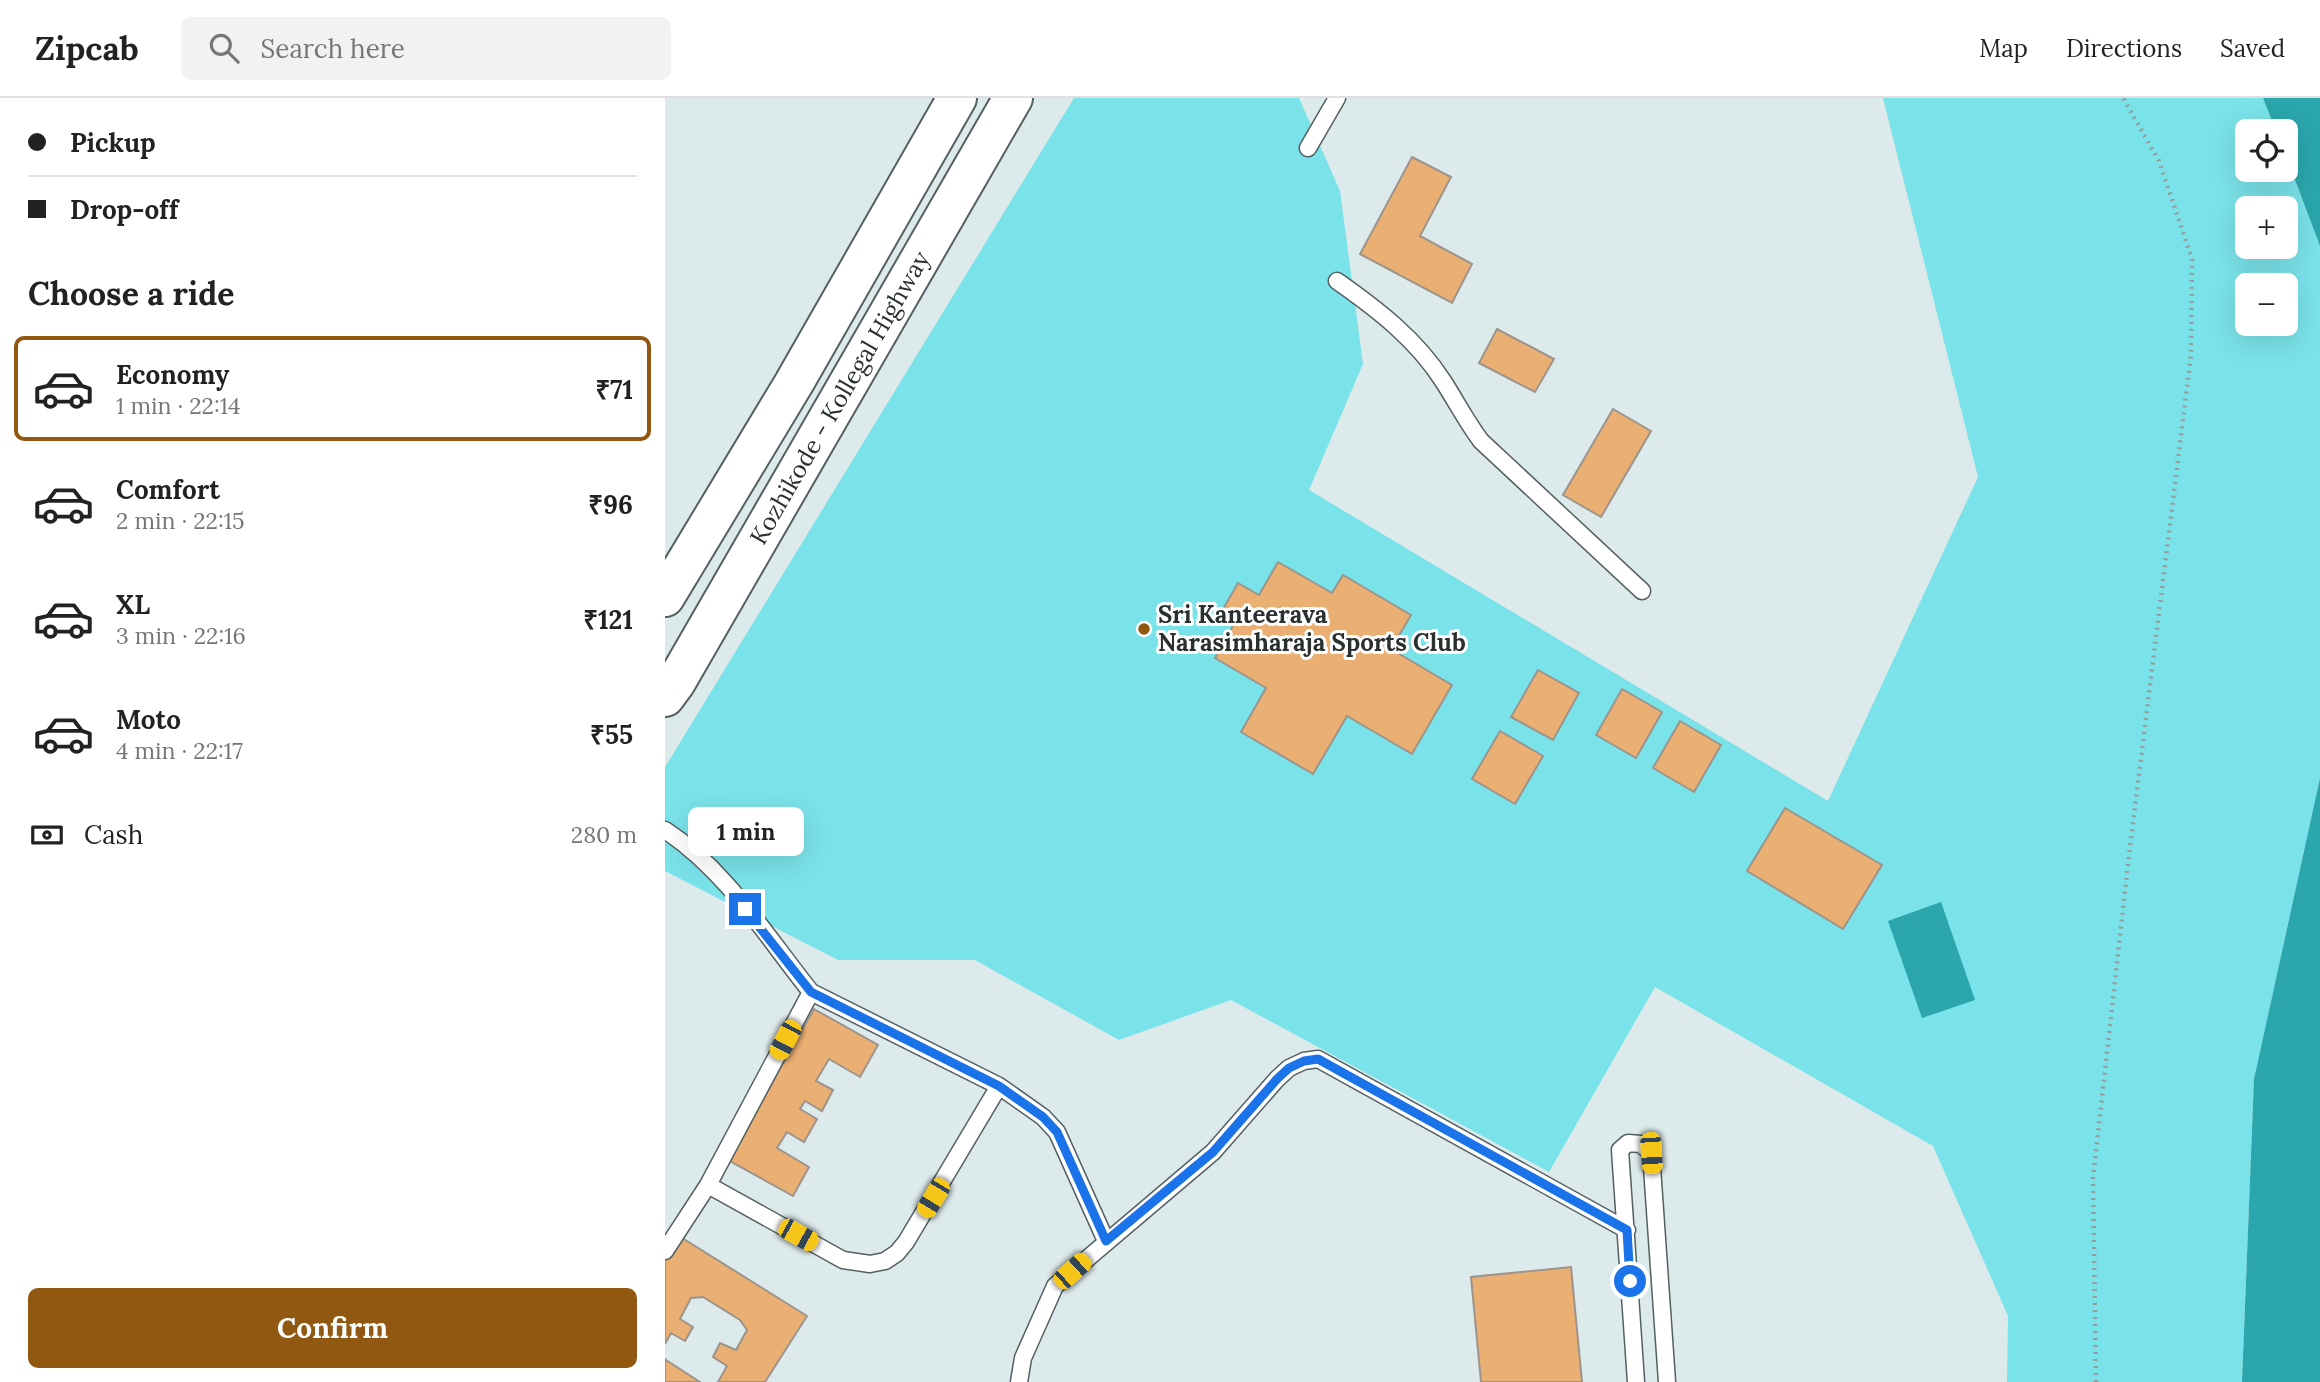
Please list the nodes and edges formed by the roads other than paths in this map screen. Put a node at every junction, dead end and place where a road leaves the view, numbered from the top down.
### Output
1 (957, 98) edge
2 (1013, 98) edge
3 (1337, 98) edge
4 (1308, 148) dead end
5 (1337, 281) dead end
6 (1642, 591) dead end
7 (665, 597) edge
8 (665, 696) edge
9 (665, 830) edge
10 (811, 992) junction
11 (999, 1086) junction
12 (708, 1185) junction
13 (1627, 1230) junction
14 (1106, 1241) junction
15 (665, 1251) edge
16 (1019, 1382) edge
17 (1636, 1382) edge
18 (1667, 1382) edge

1 - 7 main road, Kozhikode - Kollegal Highway
2 - 8 main road, Kozhikode - Kollegal Highway
3 - 4 lane
5 - 6 lane
9 - 10 lane
10 - 11 lane
10 - 12 lane
11 - 12 lane
11 - 14 lane
12 - 15 lane
13 - 14 lane
13 - 17 lane
13 - 18 lane
14 - 16 lane

